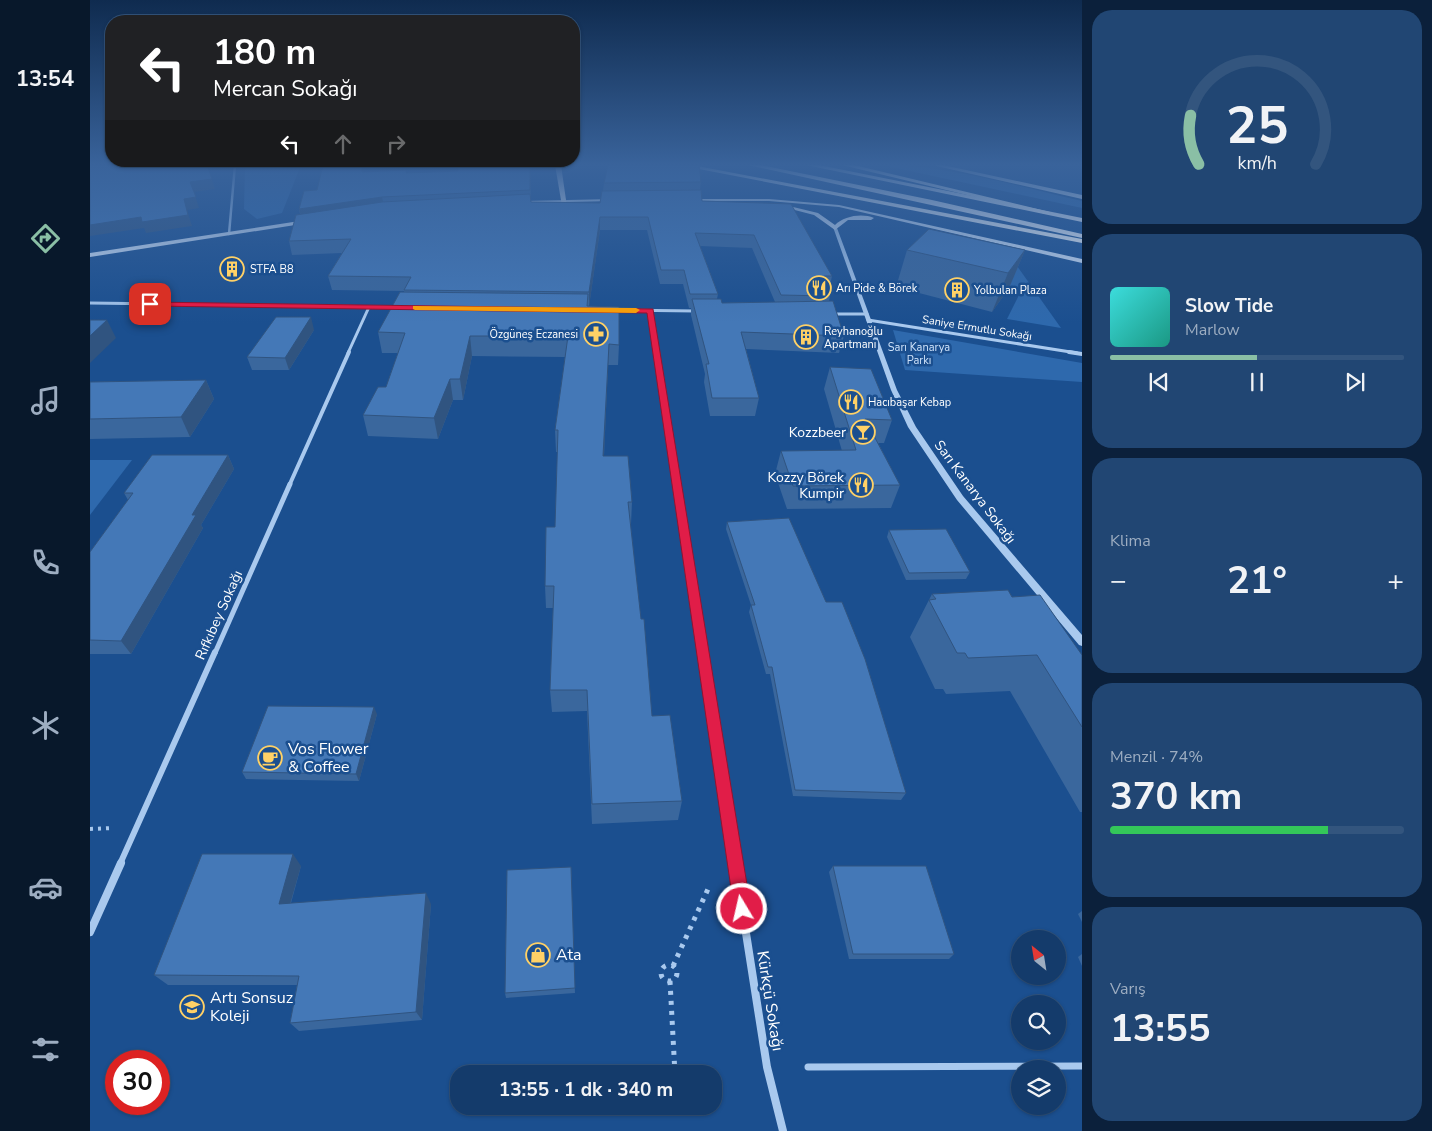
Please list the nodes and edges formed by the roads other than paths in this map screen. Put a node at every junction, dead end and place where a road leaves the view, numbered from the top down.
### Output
1 (230, 218) edge
2 (821, 218) edge
3 (831, 218) edge
4 (871, 218) joint
5 (891, 218) edge
6 (959, 218) edge
7 (1002, 218) edge
8 (318, 220) edge
9 (835, 228) junction
10 (951, 232) junction
11 (229, 234) junction
12 (1082, 236) edge
13 (1082, 241) edge
14 (90, 257) edge
15 (1082, 261) edge
16 (90, 303) edge
17 (369, 307) junction
18 (398, 308) edge
19 (612, 310) edge
20 (650, 311) junction
21 (700, 312) edge
22 (827, 314) edge
23 (868, 317) junction
24 (1082, 354) edge
25 (1082, 642) edge
26 (90, 932) edge
27 (1082, 1066) edge
28 (808, 1067) dead end
29 (783, 1131) edge

1 - 11 street
2 - 9 main road
3 - 9 main road
4 - 9 main road
4 - 10 main road
5 - 10 main road
6 - 13 highway
7 - 12 highway
8 - 11 main road
9 - 23 street, Sarı Kanarya Sokağı
10 - 15 main road
11 - 14 main road
16 - 17 street
17 - 18 street
17 - 26 street, Rıfkıbey Sokağı
19 - 20 street
20 - 21 street
20 - 29 street, Kürkçü Sokağı
22 - 23 street, Saniye Ermutlu Sokağı
23 - 24 street, Saniye Ermutlu Sokağı
23 - 25 street, Sarı Kanarya Sokağı
27 - 28 street

